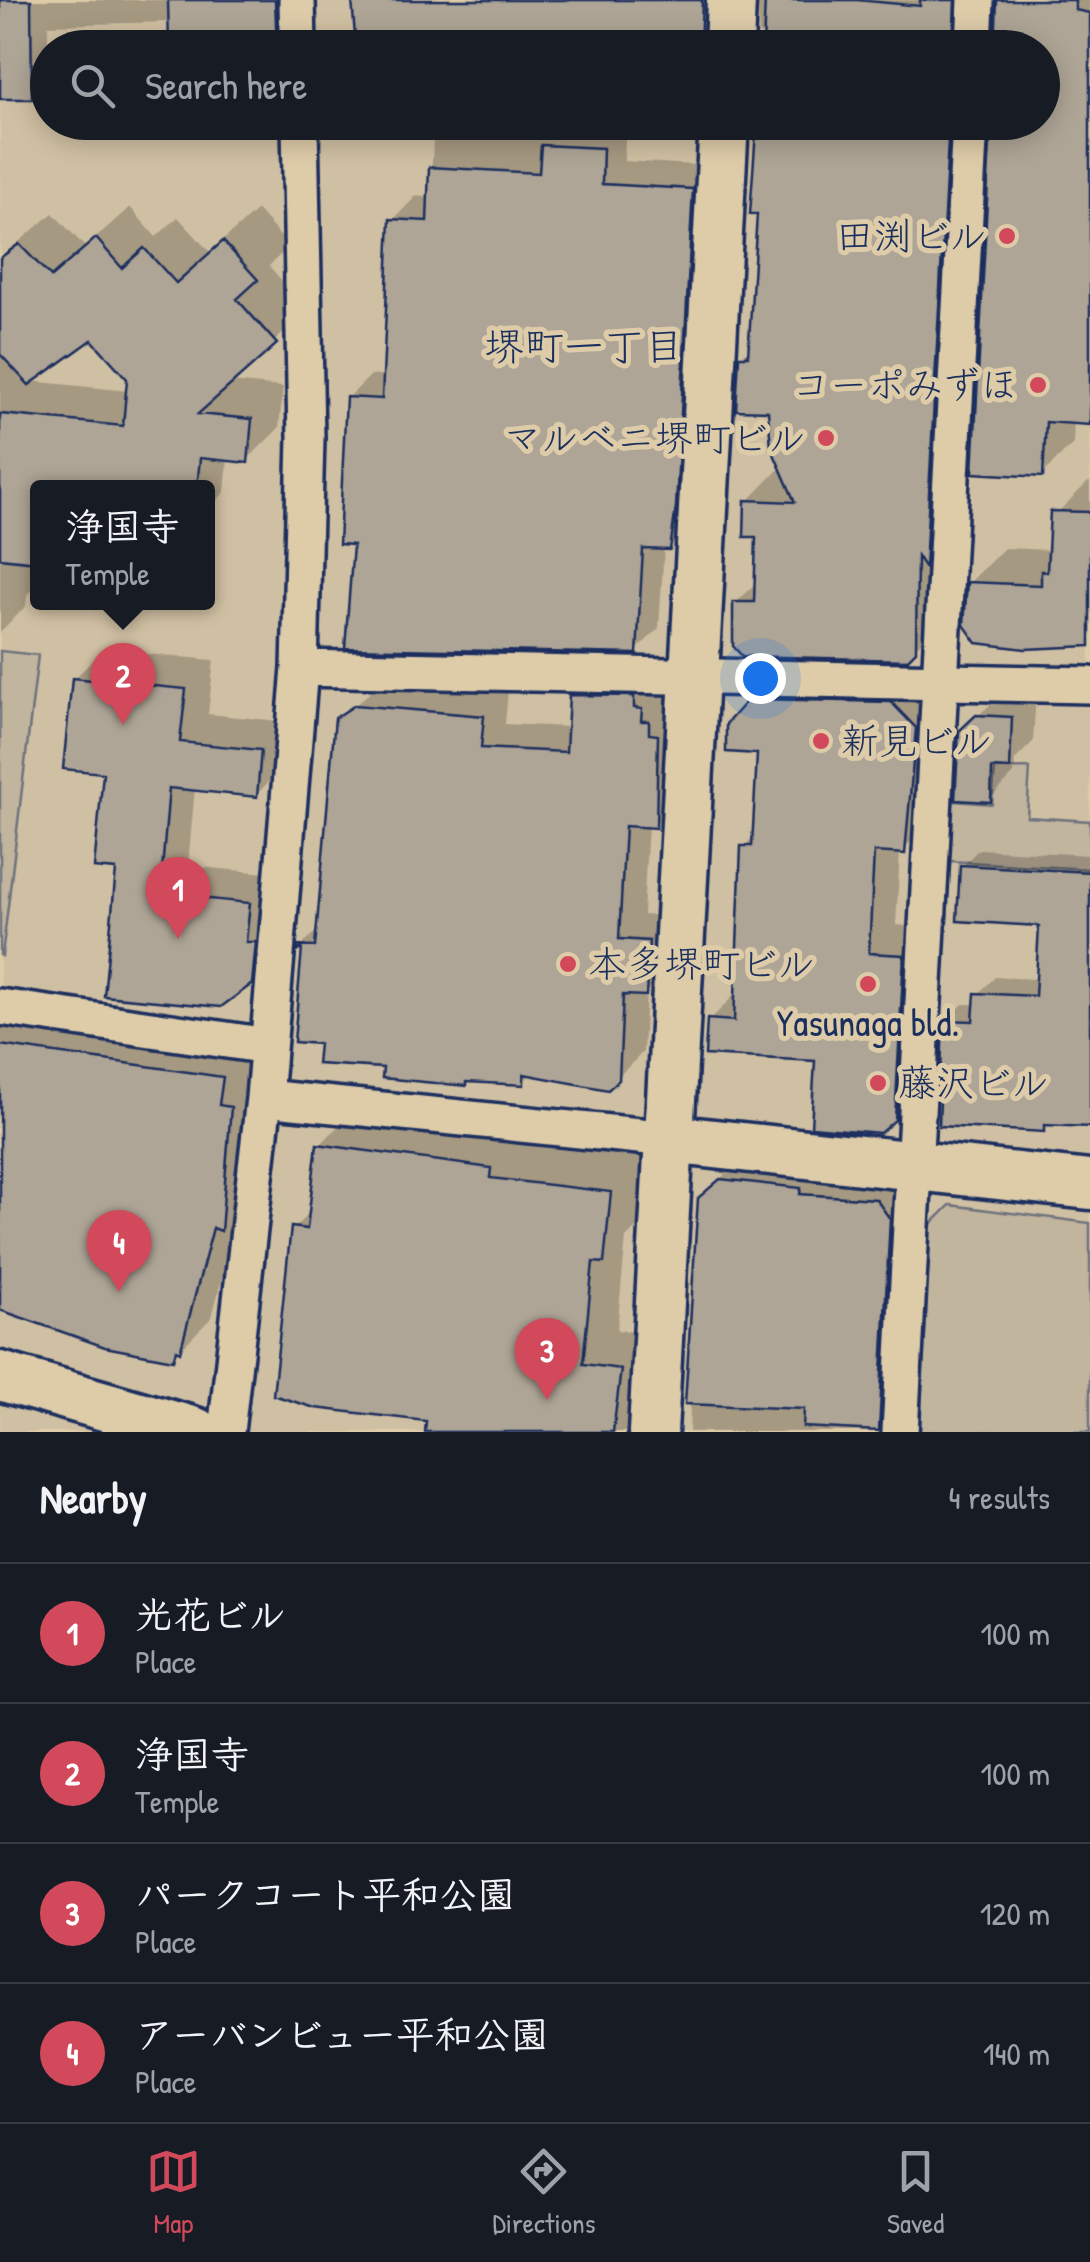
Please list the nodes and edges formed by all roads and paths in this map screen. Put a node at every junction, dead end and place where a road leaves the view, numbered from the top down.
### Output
1 (297, 0) edge
2 (731, 0) edge
3 (976, 0) edge
4 (298, 30) edge
5 (729, 30) edge
6 (975, 30) edge
7 (300, 140) edge
8 (723, 140) edge
9 (969, 140) edge
10 (300, 668) junction
11 (693, 677) junction
12 (944, 682) junction
13 (1090, 685) edge
14 (0, 1006) edge
15 (268, 1046) junction
16 (264, 1098) junction
17 (669, 1139) junction
18 (914, 1165) junction
19 (1090, 1186) edge
20 (0, 1376) edge
21 (195, 1432) edge
22 (226, 1432) edge
23 (652, 1432) edge
24 (900, 1432) edge

1 - 4 street
2 - 5 street
3 - 6 street
7 - 10 street
8 - 11 street
9 - 12 street
10 - 11 street
10 - 15 street
11 - 12 street
11 - 17 street
12 - 13 street
12 - 18 street
14 - 15 street
15 - 16 street
16 - 17 street
16 - 22 street
17 - 18 street
17 - 23 street
18 - 19 street
18 - 24 street
20 - 21 street

